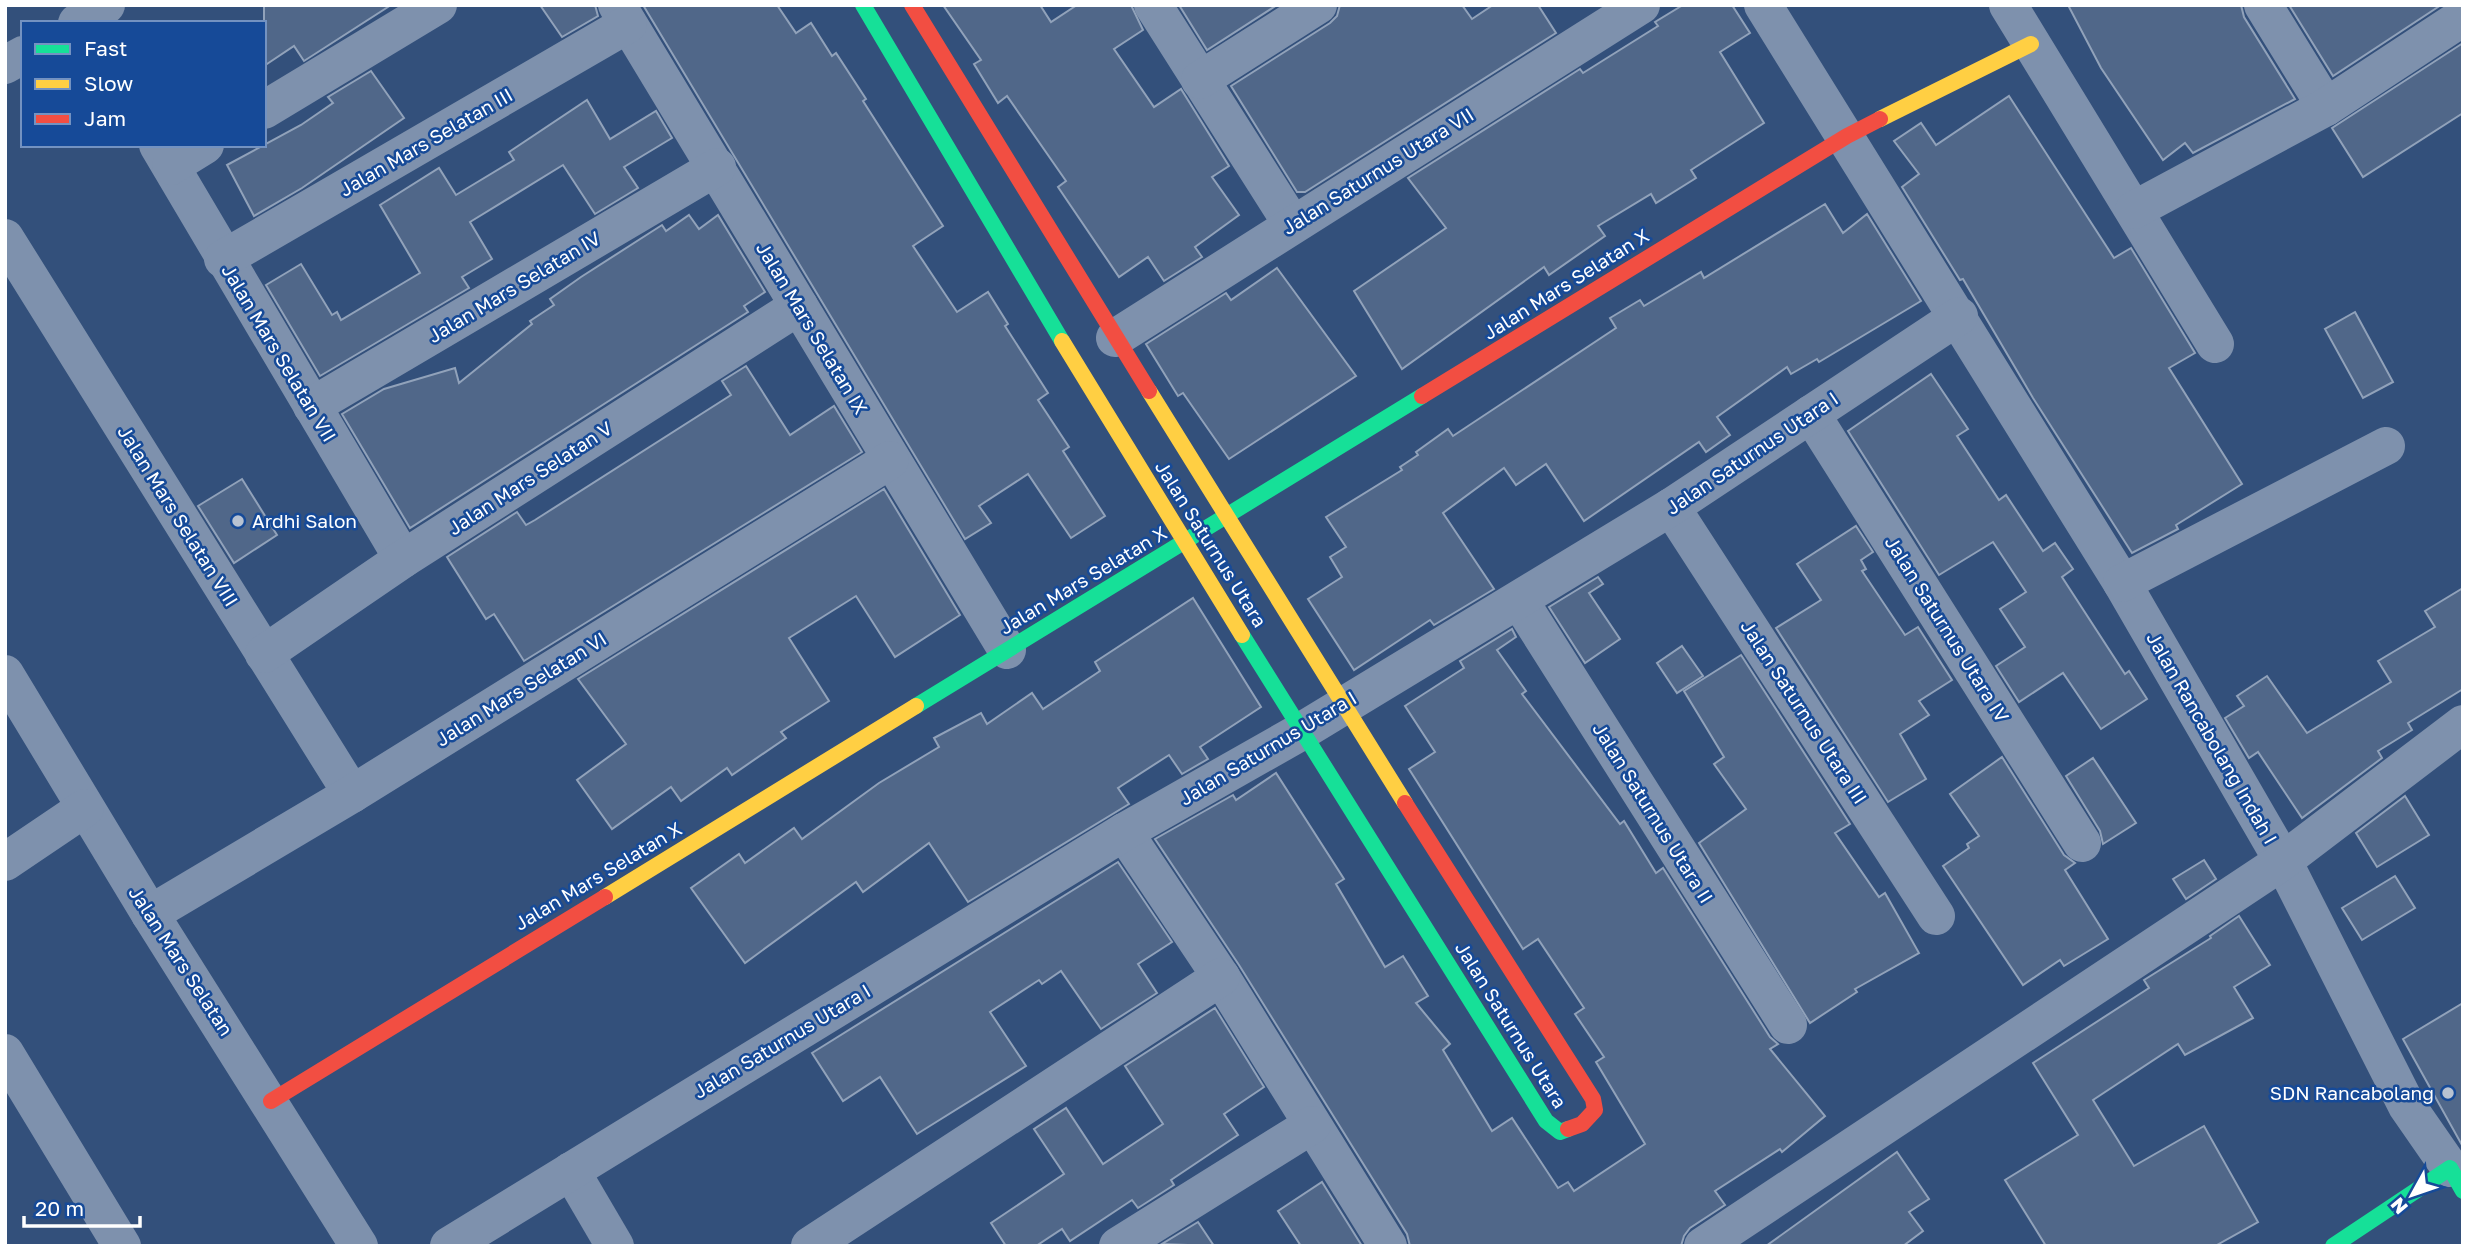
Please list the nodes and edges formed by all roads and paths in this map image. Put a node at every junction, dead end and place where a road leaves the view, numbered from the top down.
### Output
1 (438, 5) edge
2 (863, 5) edge
3 (912, 5) edge
4 (1153, 5) edge
5 (1318, 5) edge
6 (1641, 5) edge
7 (1763, 5) edge
8 (2008, 5) edge
9 (2263, 5) edge
10 (623, 15) edge
11 (2463, 17) edge
12 (2031, 44) junction
13 (21, 56) edge
14 (5, 65) edge
15 (1200, 80) junction
16 (2326, 107) junction
17 (266, 109) edge
18 (1847, 136) junction
19 (198, 147) edge
20 (164, 156) edge
21 (717, 167) junction
22 (2134, 210) junction
23 (1292, 224) junction
24 (5, 238) edge
25 (223, 259) junction
26 (799, 306) junction
27 (1959, 316) junction
28 (1115, 338) junction
29 (2216, 344) dead end
30 (312, 407) junction
31 (1811, 414) junction
32 (2386, 446) dead end
33 (890, 460) junction
34 (1671, 507) junction
35 (1227, 517) junction
36 (1186, 543) junction
37 (403, 559) junction
38 (2122, 583) junction
39 (1518, 600) junction
40 (1007, 650) junction
41 (264, 654) junction
42 (5, 674) edge
43 (1342, 705) junction
44 (2463, 724) edge
45 (1302, 731) junction
46 (352, 794) junction
47 (85, 808) junction
48 (1124, 832) junction
49 (2082, 843) dead end
50 (2283, 861) junction
51 (5, 862) edge
52 (150, 915) junction
53 (1936, 916) dead end
54 (1221, 977) junction
55 (1788, 1026) dead end
56 (5, 1053) edge
57 (271, 1101) junction
58 (1312, 1125) junction
59 (570, 1171) junction
60 (2456, 1180) edge
61 (122, 1246) edge
62 (359, 1246) edge
63 (449, 1246) edge
64 (615, 1246) edge
65 (810, 1246) edge
66 (1118, 1246) edge
67 (1388, 1246) edge
68 (1703, 1246) edge
69 (2333, 1246) edge

1 - 17 street
2 - 36 street, Jalan Saturnus Utara
3 - 28 street, Jalan Saturnus Utara
4 - 15 street
5 - 15 street
6 - 23 street, Jalan Saturnus Utara VII
7 - 18 street, Jalan Rancabolang Indah I
8 - 12 street
9 - 16 street
10 - 21 street, Jalan Mars Selatan IX
10 - 25 street, Jalan Mars Selatan III
11 - 16 street
12 - 18 street, Jalan Mars Selatan X
12 - 22 street
13 - 14 street
15 - 23 street
16 - 22 street
18 - 27 street, Jalan Rancabolang Indah I
18 - 35 street, Jalan Mars Selatan X
19 - 20 street
20 - 25 street, Jalan Mars Selatan VII
21 - 26 street, Jalan Mars Selatan IX
21 - 30 street, Jalan Mars Selatan IV
22 - 29 street
23 - 28 street, Jalan Saturnus Utara VII
24 - 41 street, Jalan Mars Selatan VIII
25 - 30 street, Jalan Mars Selatan VII
26 - 33 street, Jalan Mars Selatan IX
26 - 37 street, Jalan Mars Selatan V
27 - 31 street, Jalan Saturnus Utara I
27 - 38 street, Jalan Rancabolang Indah I
28 - 35 street, Jalan Saturnus Utara
30 - 37 street, Jalan Mars Selatan VII
31 - 34 street, Jalan Saturnus Utara I
31 - 49 street, Jalan Saturnus Utara IV
32 - 38 street
33 - 40 street, Jalan Mars Selatan IX
33 - 46 street, Jalan Mars Selatan VI
34 - 39 street, Jalan Saturnus Utara I
34 - 53 street, Jalan Saturnus Utara III
35 - 36 street, Jalan Mars Selatan X
35 - 43 street, Jalan Saturnus Utara
36 - 40 street, Jalan Mars Selatan X
36 - 45 street, Jalan Saturnus Utara
37 - 41 street, Jalan Mars Selatan V
38 - 50 street, Jalan Rancabolang Indah I
39 - 43 street, Jalan Saturnus Utara I
39 - 55 street, Jalan Saturnus Utara II
40 - 57 street, Jalan Mars Selatan X
41 - 46 street, Jalan Mars Selatan VIII
42 - 47 street, Jalan Mars Selatan
43 - 45 street, Jalan Saturnus Utara I
43 - 45 street, Jalan Saturnus Utara
44 - 50 street
45 - 48 street, Jalan Saturnus Utara I
46 - 52 street, Jalan Mars Selatan VI
47 - 51 street
47 - 52 street, Jalan Mars Selatan
48 - 54 street
48 - 59 street, Jalan Saturnus Utara I
50 - 60 street, Jalan Rancabolang Indah I
50 - 68 street
52 - 57 street, Jalan Mars Selatan
54 - 58 street
54 - 65 street
56 - 61 street
57 - 62 street, Jalan Mars Selatan
58 - 66 street
58 - 67 street
59 - 63 street, Jalan Saturnus Utara I
59 - 64 street
60 - 69 street

